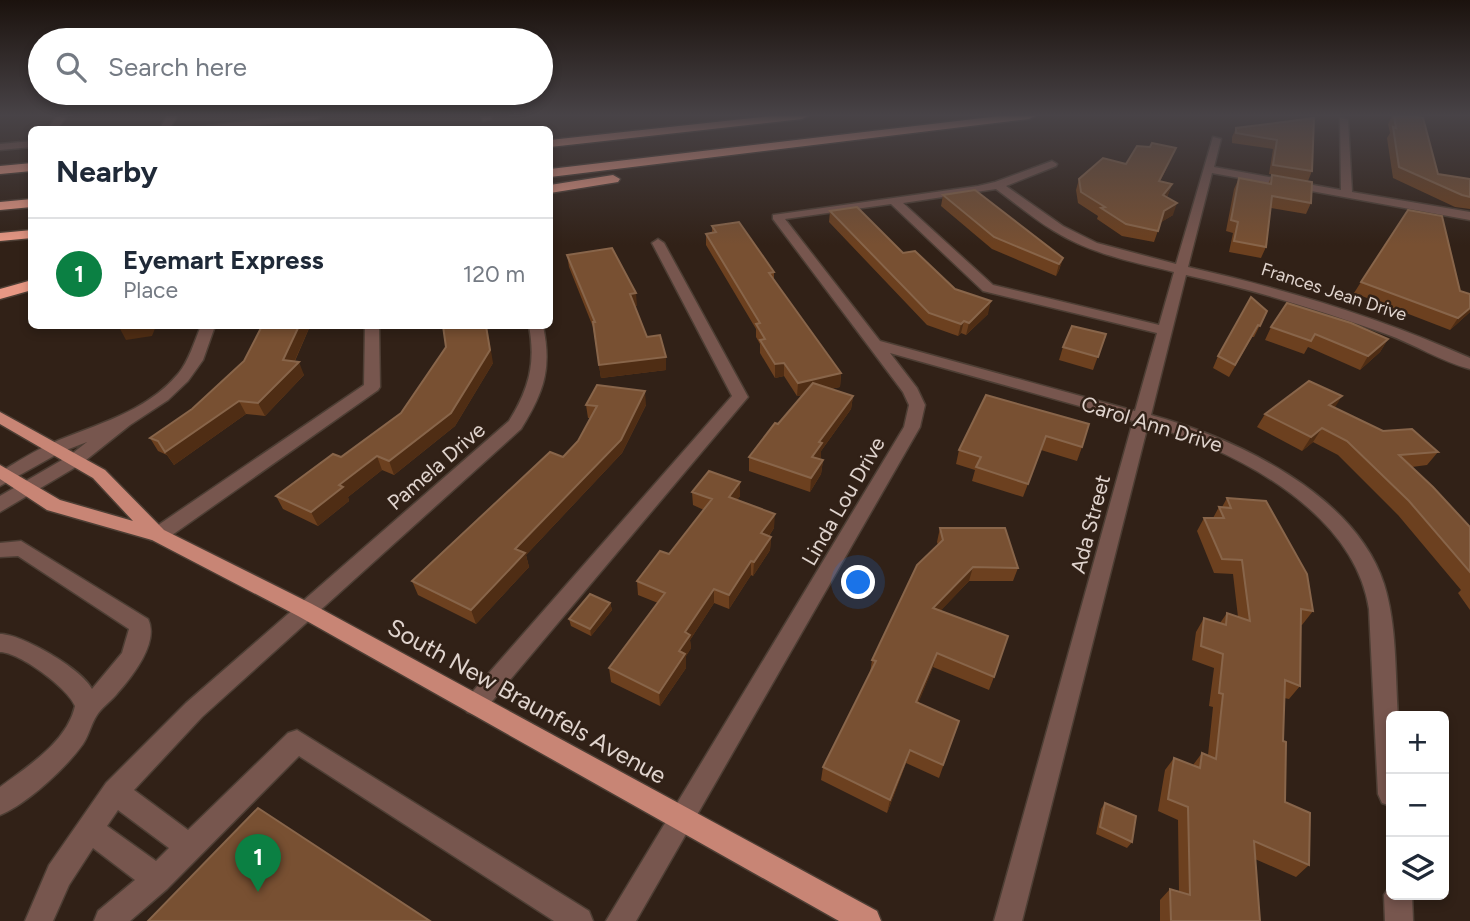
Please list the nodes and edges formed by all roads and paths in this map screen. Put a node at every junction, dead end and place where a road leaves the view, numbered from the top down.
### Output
1 (668, 159) edge
2 (743, 159) edge
3 (1211, 159) edge
4 (1345, 159) edge
5 (1052, 164) dead end
6 (28, 167) edge
7 (1208, 169) junction
8 (0, 170) edge
9 (553, 173) edge
10 (998, 185) junction
11 (553, 189) edge
12 (1347, 194) junction
13 (893, 200) junction
14 (28, 203) edge
15 (0, 206) edge
16 (1470, 216) edge
17 (28, 234) edge
18 (0, 237) edge
19 (658, 243) dead end
20 (1181, 271) junction
21 (28, 282) edge
22 (0, 284) edge
23 (28, 284) edge
24 (0, 294) edge
25 (207, 329) edge
26 (372, 329) edge
27 (537, 329) edge
28 (1165, 331) junction
29 (877, 345) junction
30 (1470, 363) edge
31 (0, 417) edge
32 (1142, 418) junction
33 (124, 421) junction
34 (55, 448) junction
35 (75, 460) junction
36 (3, 476) edge
37 (27, 488) junction
38 (0, 505) edge
39 (158, 535) junction
40 (0, 550) edge
41 (305, 610) junction
42 (0, 643) edge
43 (475, 705) junction
44 (88, 708) junction
45 (1390, 774) edge
46 (115, 792) junction
47 (0, 802) edge
48 (682, 819) junction
49 (90, 829) junction
50 (190, 846) junction
51 (157, 879) junction
52 (1398, 900) edge
53 (39, 921) edge
54 (108, 921) edge
55 (579, 921) edge
56 (620, 921) edge
57 (867, 921) edge
58 (1008, 921) edge
59 (1399, 921) edge

1 - 9 highway
2 - 11 highway
3 - 7 street, Ada Street
4 - 12 street
5 - 10 street
6 - 8 highway
7 - 12 street
7 - 20 street, Ada Street
10 - 13 street
10 - 20 street, Frances Jean Drive
12 - 16 street
13 - 28 street
13 - 29 street, Linda Lou Drive
14 - 15 highway
17 - 18 highway
19 - 43 street
20 - 28 street, Ada Street
20 - 30 street, Frances Jean Drive
21 - 22 highway
23 - 24 highway
25 - 33 street
26 - 39 street
27 - 41 street, Pamela Drive
28 - 32 street, Ada Street
29 - 32 street, Carol Ann Drive
29 - 48 street, Linda Lou Drive
31 - 34 main road, South New Braunfels Avenue
32 - 45 street, Carol Ann Drive
32 - 58 street, Ada Street
33 - 34 street
33 - 35 street
34 - 35 main road, South New Braunfels Avenue
34 - 36 street
35 - 37 street
35 - 39 main road, South New Braunfels Avenue
36 - 37 main road, South New Braunfels Avenue
37 - 38 street
37 - 39 main road, South New Braunfels Avenue
39 - 41 main road, South New Braunfels Avenue
40 - 44 street
41 - 43 main road, South New Braunfels Avenue
41 - 46 street, Pamela Drive
42 - 44 street
43 - 48 main road, South New Braunfels Avenue
44 - 47 street
46 - 49 street, Pamela Drive
46 - 50 street
48 - 56 street, Linda Lou Drive
48 - 57 main road, South New Braunfels Avenue
49 - 51 street
49 - 53 street, Pamela Drive
50 - 51 street
50 - 55 street
51 - 54 street
52 - 59 street

